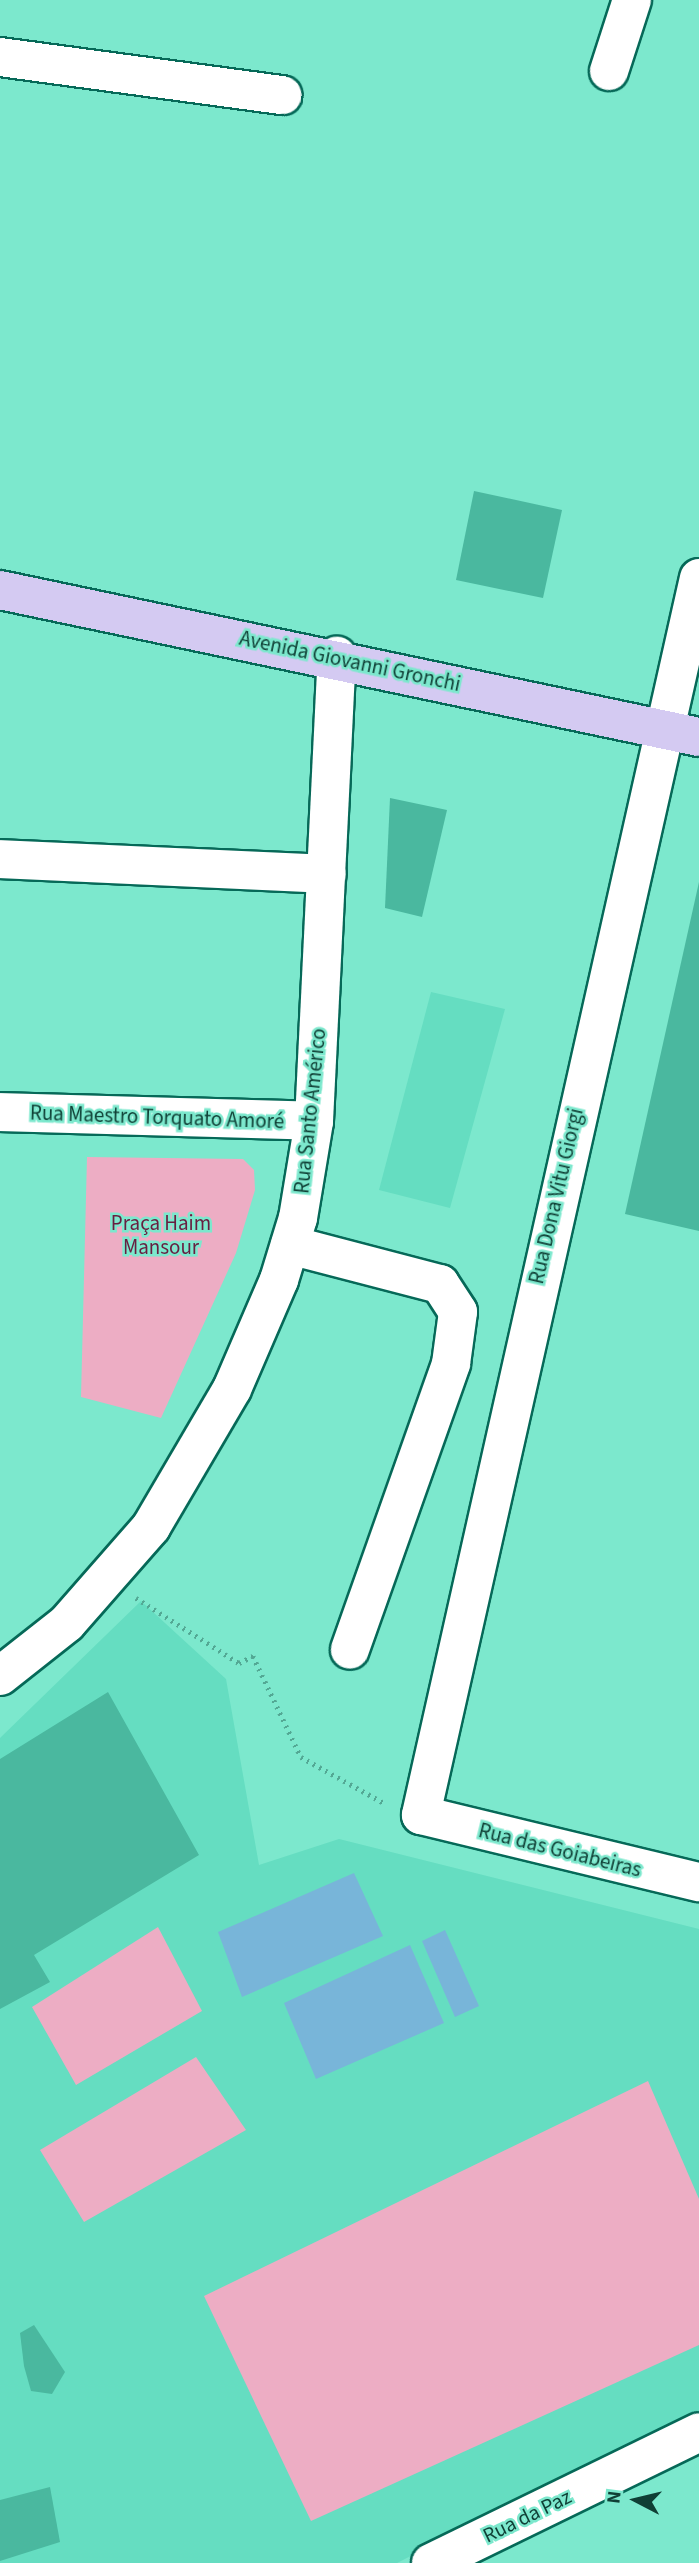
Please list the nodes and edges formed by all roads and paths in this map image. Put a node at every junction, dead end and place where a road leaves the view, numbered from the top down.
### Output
1 (632, 0) edge
2 (0, 57) edge
3 (610, 71) dead end
4 (282, 96) dead end
5 (699, 578) edge
6 (0, 590) edge
7 (337, 656) junction
8 (682, 733) edge
9 (0, 859) edge
10 (327, 874) junction
11 (0, 1112) edge
12 (314, 1121) junction
13 (290, 1245) junction
14 (106, 1579) junction
15 (350, 1650) dead end
16 (0, 1676) edge
17 (421, 1815) junction
18 (699, 1882) edge
19 (699, 2432) edge
20 (431, 2563) edge

1 - 3 street
2 - 4 street
5 - 8 street, Rua Dona Vitu Giorgi
6 - 7 main road, Avenida Giovanni Gronchi
7 - 8 main road, Avenida Giovanni Gronchi
7 - 10 street, Rua Santo Américo
8 - 17 street, Rua Dona Vitu Giorgi
9 - 10 street
10 - 12 street, Rua Santo Américo
11 - 12 street, Rua Maestro Torquato Amoré
12 - 13 street, Rua Santo Américo
13 - 14 street, Rua Santo Américo
13 - 15 street
14 - 16 street, Rua Santo Américo
14 - 17 path
17 - 18 street, Rua das Goiabeiras
19 - 20 street, Rua da Paz

